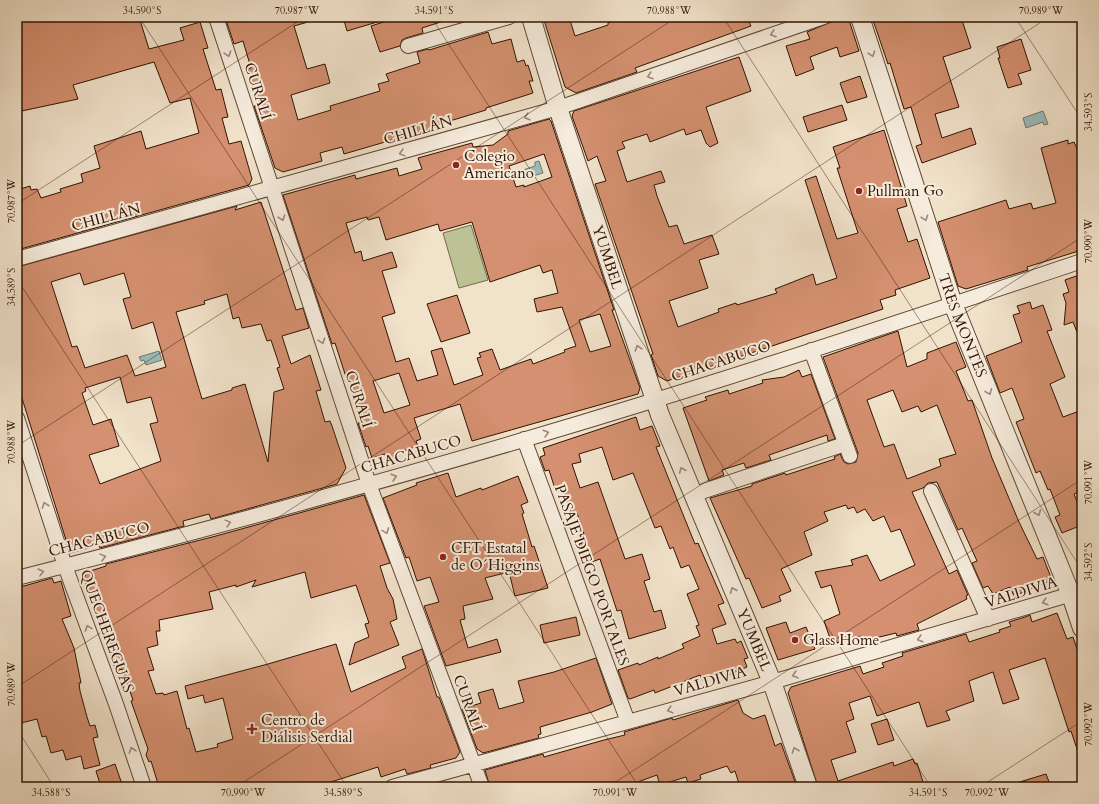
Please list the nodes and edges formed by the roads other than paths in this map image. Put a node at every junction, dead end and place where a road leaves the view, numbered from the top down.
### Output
1 (216, 17) edge
2 (509, 17) edge
3 (531, 17) edge
4 (824, 17) edge
5 (860, 17) edge
6 (408, 46) dead end
7 (558, 108) junction
8 (272, 188) junction
9 (17, 259) edge
10 (1082, 261) edge
11 (953, 304) junction
12 (811, 350) junction
13 (655, 400) junction
14 (17, 418) edge
15 (524, 439) junction
16 (369, 484) junction
17 (930, 491) dead end
18 (692, 495) junction
19 (65, 566) junction
20 (17, 578) edge
21 (1076, 593) edge
22 (988, 619) junction
23 (1082, 628) edge
24 (772, 682) junction
25 (628, 722) junction
26 (474, 765) junction
27 (144, 787) edge
28 (392, 787) edge
29 (482, 787) edge
30 (808, 787) edge

1 -> 8 street, CURALÍ
2 - 6 street
3 - 7 street, YUMBEL
4 -> 7 street, CHILLÁN
5 -> 11 street, TRES MONTES
7 -> 8 street, CHILLÁN
13 -> 7 street, YUMBEL
8 - 9 street, CHILLÁN
8 -> 16 street, CURALÍ
10 - 11 street, CHACABUCO
11 - 12 street, CHACABUCO
11 -> 21 street, TRES MONTES
12 - 13 street, CHACABUCO
12 - 18 street
15 -> 13 street, CHACABUCO
18 -> 13 street, YUMBEL
19 -> 14 street, QUECHEREGUAS
16 -> 15 street, CHACABUCO
15 - 25 street, PASAJE DIEGO PORTALES
19 -> 16 street, CHACABUCO
16 -> 26 street, CURALÍ
17 - 22 street
24 -> 18 street, YUMBEL
20 -> 19 street, CHACABUCO
27 -> 19 street, QUECHEREGUAS
21 -> 22 street, VALDIVIA
21 - 23 street, TRES MONTES
22 -> 24 street, VALDIVIA
24 -> 25 street, VALDIVIA
30 -> 24 street, YUMBEL
25 - 26 street, VALDIVIA
26 - 28 street, VALDIVIA
26 - 29 street, CURALÍ

